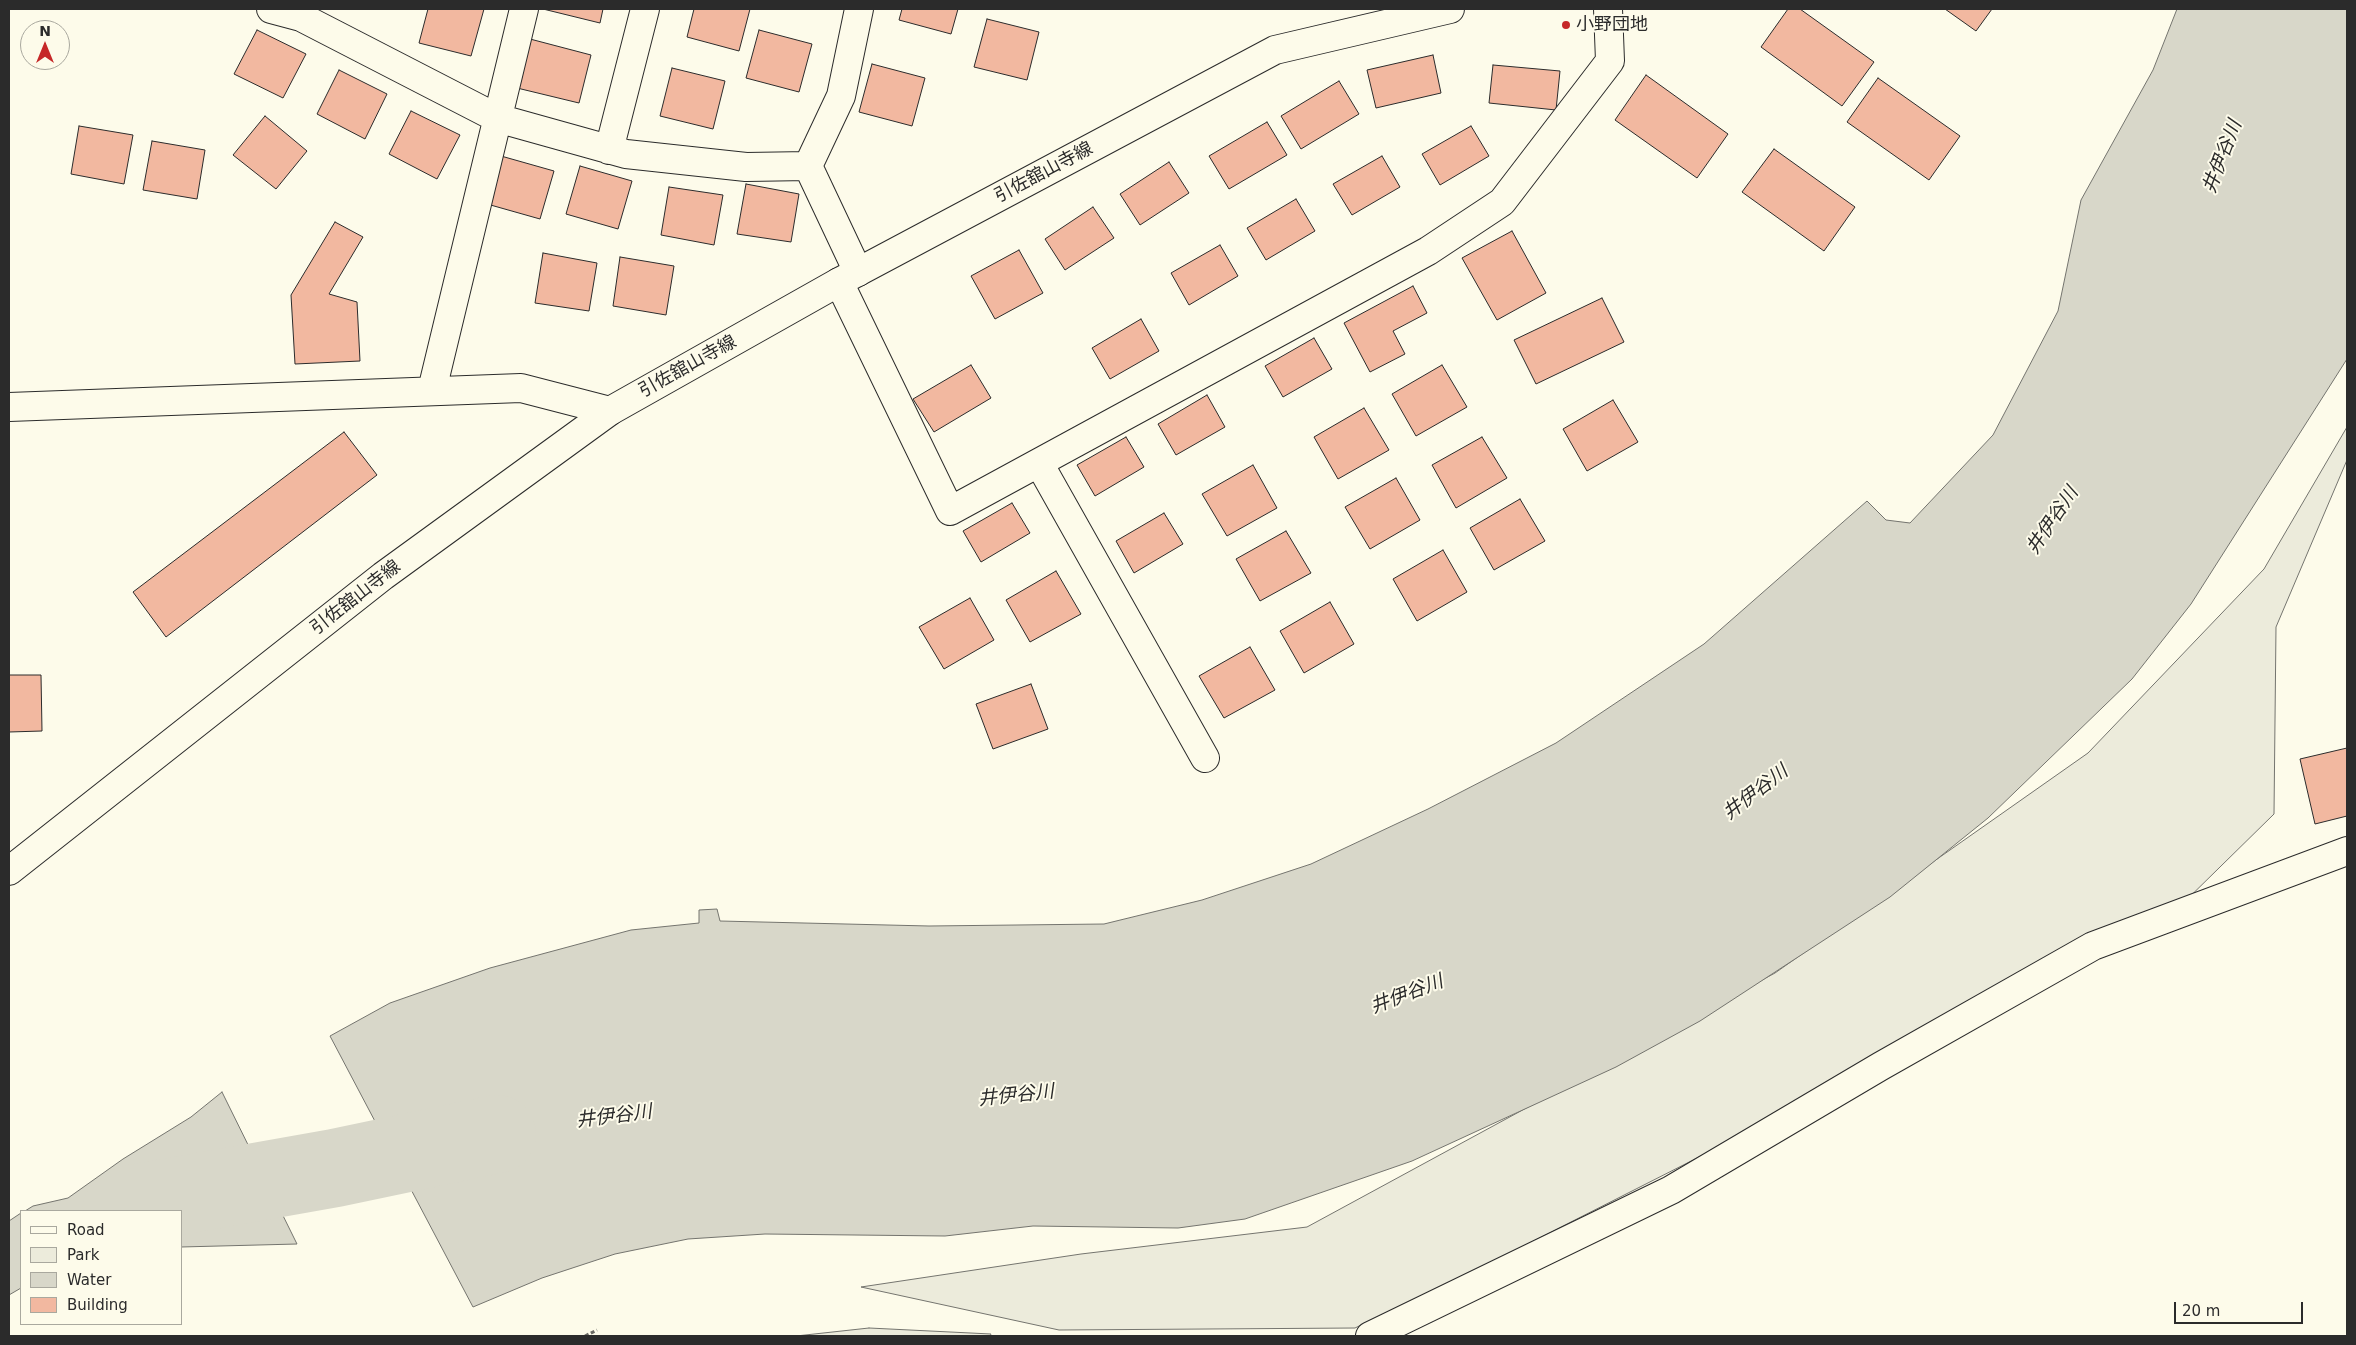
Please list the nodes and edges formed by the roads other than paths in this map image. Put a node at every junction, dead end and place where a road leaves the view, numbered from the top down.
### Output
1 (271, 9) edge
2 (524, 9) edge
3 (645, 9) edge
4 (860, 9) edge
5 (1450, 9) edge
6 (1608, 9) edge
7 (497, 118) junction
8 (609, 150) junction
9 (808, 166) junction
10 (848, 277) junction
11 (432, 390) junction
12 (9, 407) edge
13 (610, 411) junction
14 (1039, 463) junction
15 (1205, 758) dead end
16 (2347, 851) edge
17 (9, 871) edge
18 (1370, 1336) edge

1 - 7 street
2 - 7 street
3 - 8 street
4 - 9 street
5 - 10 street, 引佐舘山寺線
6 - 14 street
7 - 8 street
7 - 11 street
8 - 9 street
9 - 10 street
10 - 13 street, 引佐舘山寺線
10 - 14 street
11 - 12 street
11 - 13 street
13 - 17 street, 引佐舘山寺線
14 - 15 street
16 - 18 street

